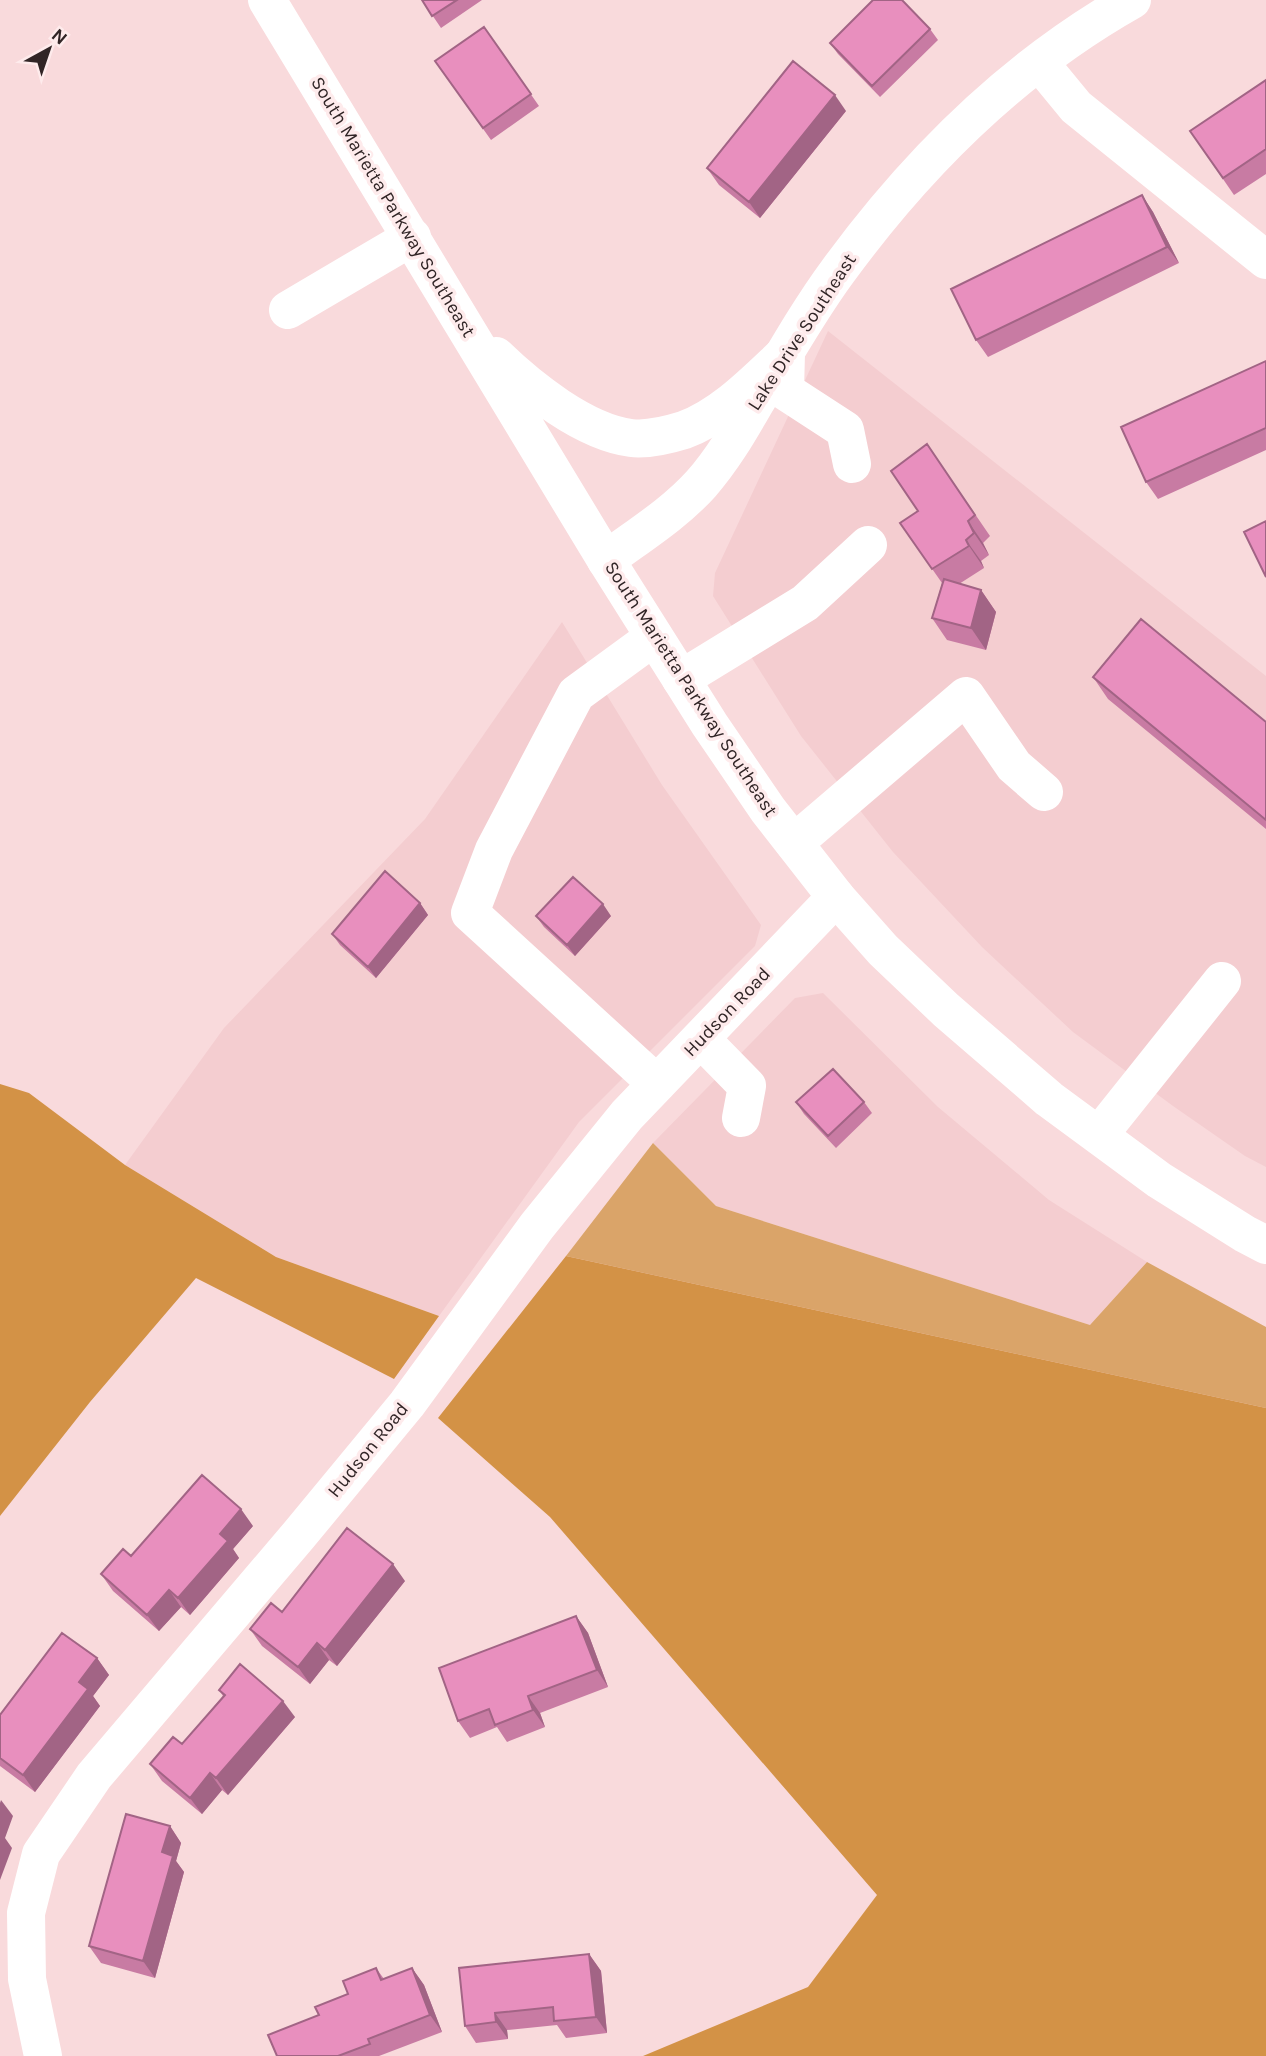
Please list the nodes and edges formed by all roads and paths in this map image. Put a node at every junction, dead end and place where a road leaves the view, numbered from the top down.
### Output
1 (267, 0) edge
2 (1132, 0) edge
3 (1039, 62) junction
4 (412, 237) junction
5 (1266, 260) edge
6 (288, 310) dead end
7 (467, 327) junction
8 (786, 353) junction
9 (852, 464) dead end
10 (868, 545) dead end
11 (606, 560) junction
12 (654, 637) junction
13 (681, 679) junction
14 (1044, 792) dead end
15 (794, 843) junction
16 (836, 897) junction
17 (1222, 981) dead end
18 (701, 1038) junction
19 (657, 1084) junction
20 (741, 1118) dead end
21 (1099, 1135) junction
22 (1266, 1245) edge
23 (43, 2056) edge

1 - 4 main road, South Marietta Parkway Southeast
2 - 3 main road, Lake Drive Southeast
3 - 5 main road
3 - 8 main road, Lake Drive Southeast
4 - 6 main road
4 - 7 main road, South Marietta Parkway Southeast
7 - 8 main road
7 - 11 main road, South Marietta Parkway Southeast
8 - 9 main road
8 - 11 main road, Lake Drive Southeast
10 - 13 main road
11 - 12 main road, South Marietta Parkway Southeast
12 - 13 main road, South Marietta Parkway Southeast
12 - 19 main road
13 - 15 main road, South Marietta Parkway Southeast
14 - 15 main road
15 - 16 main road, South Marietta Parkway Southeast
16 - 18 main road, Hudson Road
16 - 21 main road, South Marietta Parkway Southeast
17 - 21 main road
18 - 19 main road, Hudson Road
18 - 20 main road
19 - 23 main road, Hudson Road
21 - 22 main road, South Marietta Parkway Southeast

